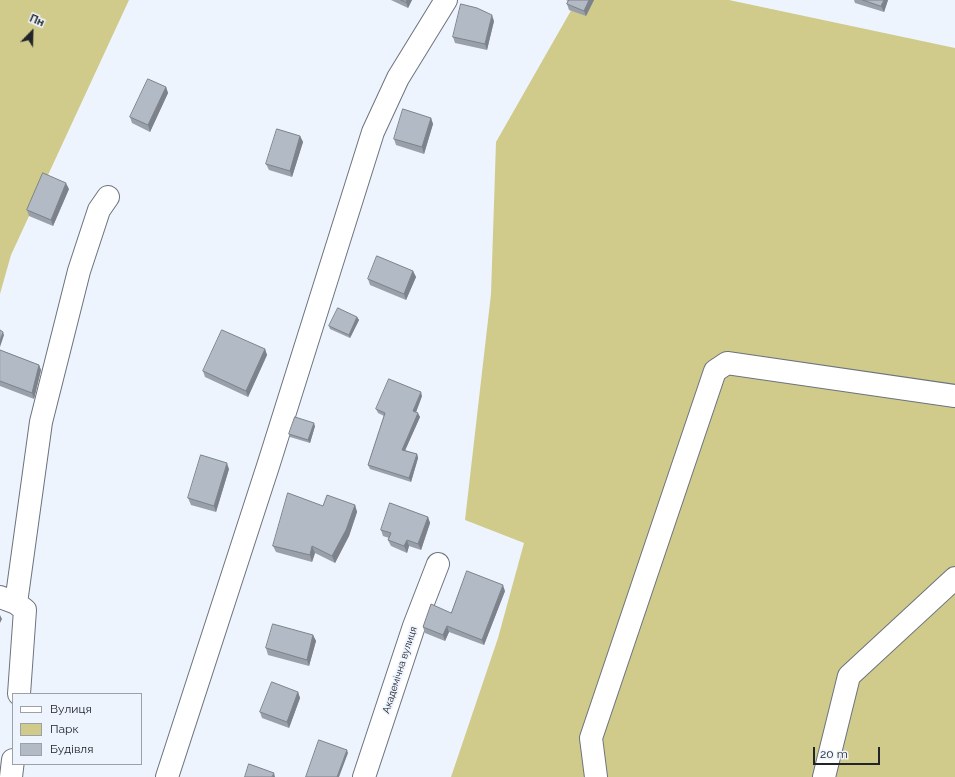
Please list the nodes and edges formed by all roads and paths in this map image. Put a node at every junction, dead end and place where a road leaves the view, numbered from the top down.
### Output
1 (446, 0) edge
2 (108, 197) dead end
3 (955, 396) edge
4 (438, 564) dead end
5 (955, 578) edge
6 (8, 600) edge
7 (19, 693) edge
8 (13, 765) edge
9 (12, 777) edge
10 (167, 777) edge
11 (364, 777) edge
12 (596, 777) edge
13 (824, 777) edge

1 - 10 street
2 - 6 street
3 - 12 street
4 - 11 street, Академічна вулиця
5 - 13 street
6 - 7 street
8 - 9 street

